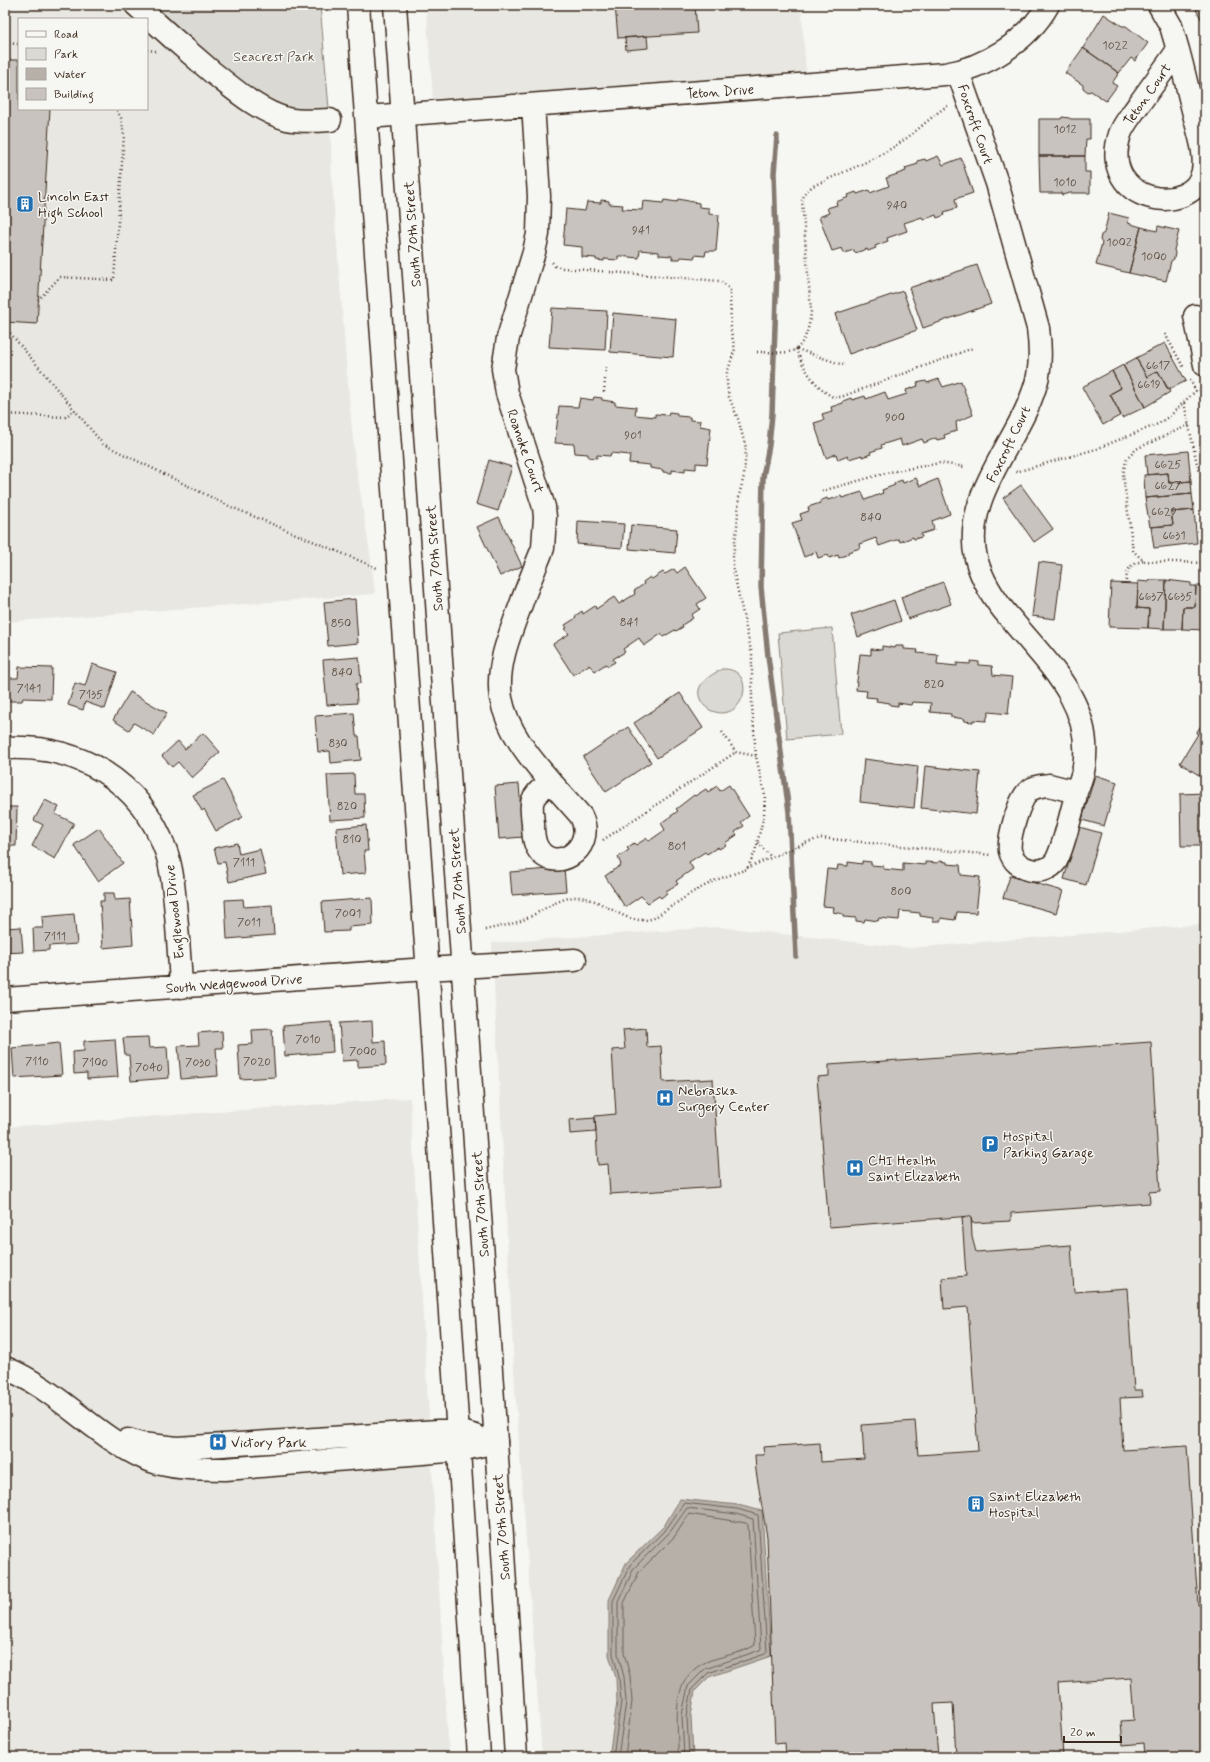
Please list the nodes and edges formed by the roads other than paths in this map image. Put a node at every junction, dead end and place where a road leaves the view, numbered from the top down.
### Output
1 (136, 5) edge
2 (358, 5) edge
3 (395, 5) edge
4 (1048, 5) edge
5 (1159, 5) edge
6 (1178, 50) junction
7 (958, 72) junction
8 (533, 105) junction
9 (403, 114) junction
10 (367, 117) junction
11 (330, 120) dead end
12 (1195, 316) dead end
13 (1193, 372) edge
14 (5, 748) edge
15 (550, 781) dead end
16 (1076, 792) dead end
17 (575, 960) dead end
18 (463, 966) junction
19 (427, 969) junction
20 (182, 987) junction
21 (5, 999) edge
22 (5, 1368) edge
23 (459, 1440) junction
24 (496, 1442) junction
25 (479, 1757) edge
26 (516, 1757) edge

1 - 11 main road
2 - 10 main road
3 - 9 main road, South 70th Street
4 - 7 main road, Teton Drive
5 - 6 main road, Teton Court
6 - 6 main road, Teton Court
7 - 8 main road, Teton Drive
7 - 16 main road, Foxcroft Court
8 - 9 main road, Teton Drive
8 - 15 main road, Roanoke Court
9 - 10 main road, Teton Drive
9 - 18 main road, South 70th Street
10 - 19 main road
12 - 13 main road
14 - 20 main road, Englewood Drive
17 - 18 main road, South Wedgewood Drive
18 - 19 main road, South Wedgewood Drive
18 - 24 main road, South 70th Street
19 - 20 main road, South Wedgewood Drive
19 - 23 main road
20 - 21 main road, South Wedgewood Drive
22 - 23 main road
23 - 24 main road
23 - 25 main road
24 - 26 main road, South 70th Street

